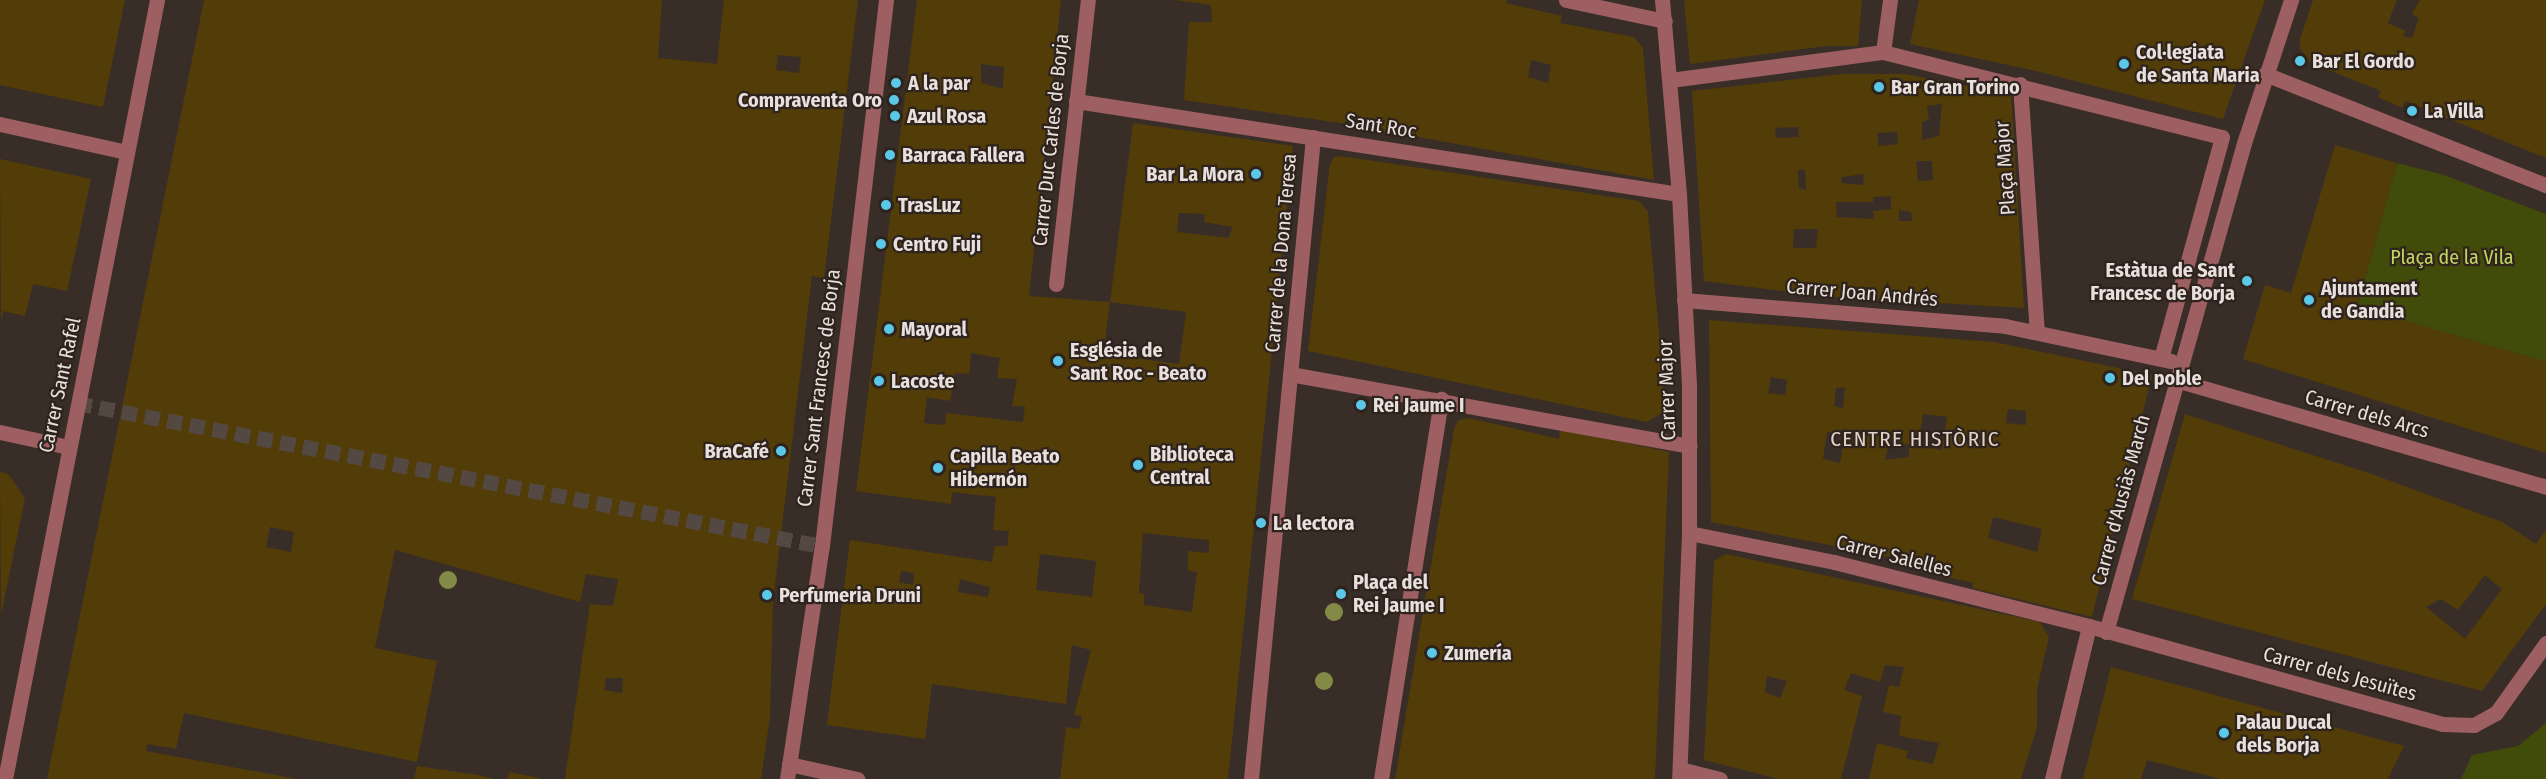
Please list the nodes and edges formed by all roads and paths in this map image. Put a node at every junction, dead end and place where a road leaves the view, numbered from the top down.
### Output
1 (157, 0) edge
2 (886, 0) edge
3 (1088, 0) edge
4 (1566, 0) edge
5 (1662, 0) edge
6 (1890, 0) edge
7 (2291, 0) edge
8 (1665, 21) junction
9 (1883, 52) junction
10 (2265, 74) junction
11 (1670, 80) junction
12 (2020, 84) junction
13 (1076, 101) junction
14 (0, 124) edge
15 (1313, 137) junction
16 (2222, 137) junction
17 (2244, 143) junction
18 (126, 153) junction
19 (2546, 185) edge
20 (1679, 194) junction
21 (1056, 284) dead end
22 (1684, 300) junction
23 (2037, 331) junction
24 (2161, 359) junction
25 (2180, 363) junction
26 (1290, 374) junction
27 (2175, 380) junction
28 (1441, 399) junction
29 (0, 432) edge
30 (1690, 446) junction
31 (68, 447) junction
32 (2546, 487) edge
33 (1689, 533) junction
34 (2089, 626) junction
35 (2106, 632) junction
36 (2546, 643) edge
37 (788, 771) edge
38 (1679, 774) edge
39 (5, 779) edge
40 (857, 779) edge
41 (1251, 779) edge
42 (1381, 779) edge
43 (1720, 779) edge
44 (2052, 779) edge

1 - 18 street, Carrer Sant Rafel
2 - 37 street, Carrer Sant Francesc de Borja
3 - 13 street, Carrer Duc Carles de Borja
4 - 8 street
5 - 8 street, Carrer Major
6 - 9 street
7 - 10 street
8 - 11 street, Carrer Major
9 - 11 street
9 - 12 street
10 - 17 street
10 - 19 street
11 - 20 street, Carrer Major
12 - 16 street
12 - 23 street, Plaça Major
13 - 15 street, Sant Roc
13 - 21 street, Carrer Duc Carles de Borja
14 - 18 street
15 - 20 street, Sant Roc
15 - 26 street, Carrer de la Dona Teresa
16 - 17 street
16 - 24 street
17 - 25 street
18 - 31 street, Carrer Sant Rafel
20 - 22 street, Carrer Major
22 - 23 street, Carrer Joan Andrés
22 - 30 street, Carrer Major
23 - 24 street
24 - 25 street
25 - 27 street
26 - 28 street
26 - 41 street
27 - 32 street, Carrer dels Arcs
27 - 35 street, Carrer d'Ausiàs March
28 - 30 street
28 - 42 street
29 - 31 street
30 - 33 street, Carrer Major
31 - 39 street, Carrer Sant Rafel
33 - 34 street, Carrer Salelles
33 - 38 street, Carrer Major
34 - 35 street, Carrer dels Jesuïtes
34 - 44 street
35 - 36 street, Carrer dels Jesuïtes
37 - 40 street
38 - 43 street

